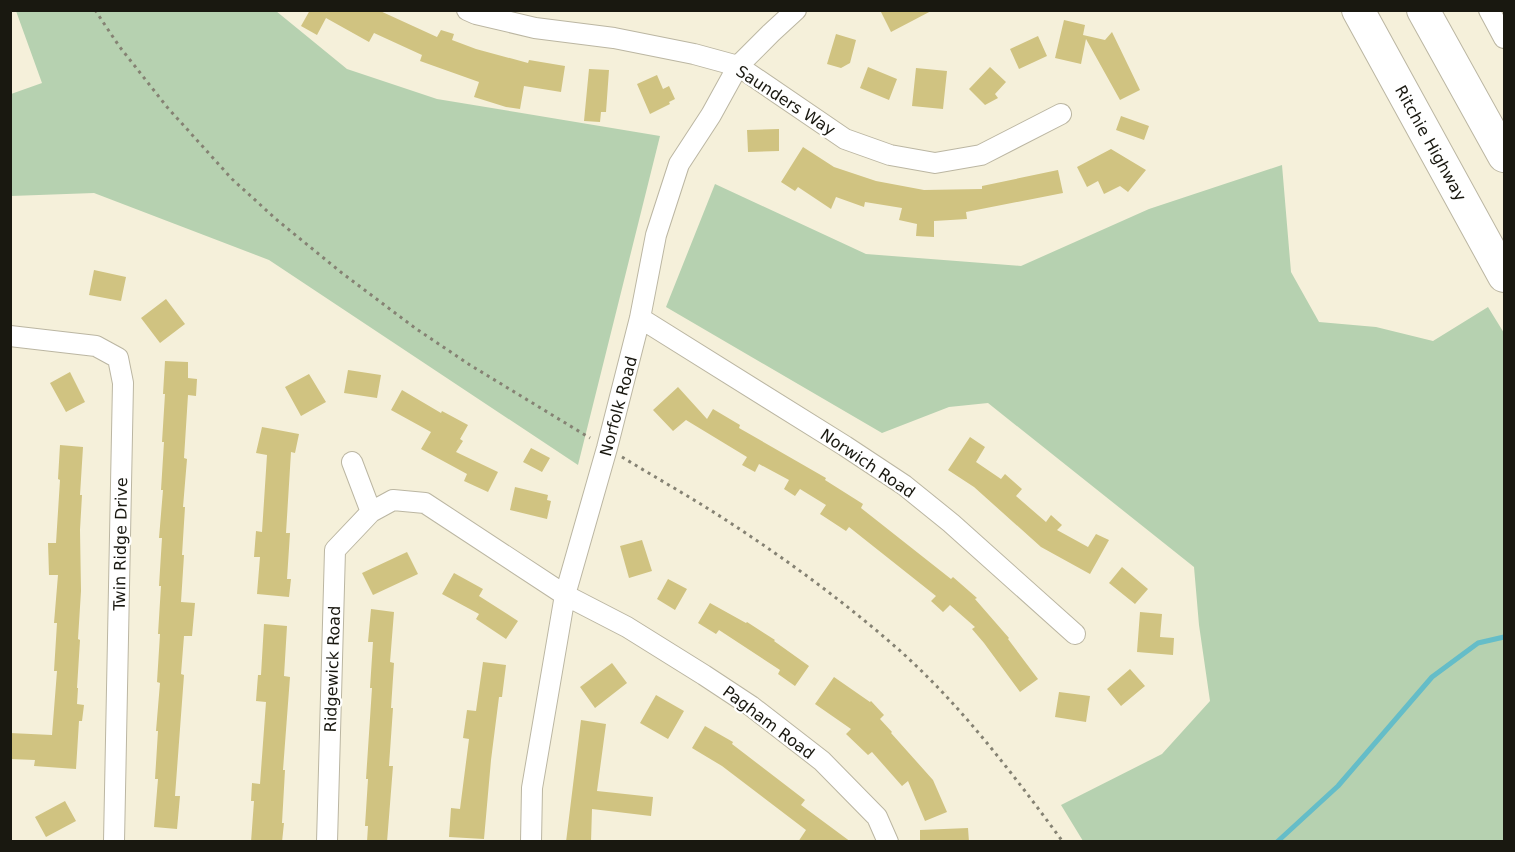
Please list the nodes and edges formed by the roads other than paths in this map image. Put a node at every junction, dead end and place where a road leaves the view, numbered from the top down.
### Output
1 (467, 10) edge
2 (796, 10) edge
3 (1358, 10) edge
4 (1423, 10) edge
5 (1489, 10) edge
6 (1504, 38) edge
7 (738, 66) junction
8 (1061, 114) dead end
9 (1504, 156) edge
10 (1504, 276) edge
11 (640, 318) junction
12 (10, 336) edge
13 (352, 462) dead end
14 (371, 512) junction
15 (565, 595) junction
16 (1075, 634) dead end
17 (114, 842) edge
18 (327, 842) edge
19 (531, 842) edge
20 (888, 842) edge

1 - 7 street, Saunders Way
2 - 7 street, Norfolk Road
3 - 10 main road, Ritchie Highway
4 - 9 main road
5 - 6 street
7 - 8 street, Saunders Way
7 - 11 street, Norfolk Road
11 - 15 street, Norfolk Road
11 - 16 street, Norwich Road
12 - 17 street, Twin Ridge Drive
13 - 14 street
14 - 15 street, Ridgewick Road
14 - 18 street, Ridgewick Road
15 - 19 street, Norfolk Road
15 - 20 street, Pagham Road

